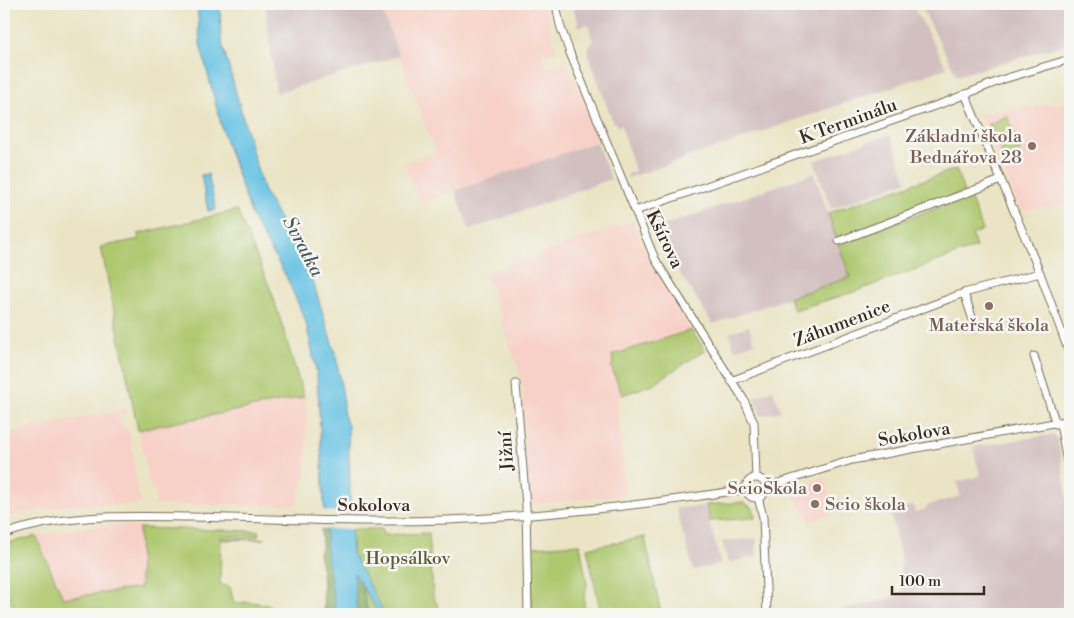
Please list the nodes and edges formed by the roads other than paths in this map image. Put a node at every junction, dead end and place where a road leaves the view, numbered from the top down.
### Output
1 (556, 4) edge
2 (1070, 59) edge
3 (965, 94) junction
4 (1000, 180) junction
5 (635, 211) junction
6 (838, 240) dead end
7 (1040, 273) junction
8 (964, 293) junction
9 (976, 329) dead end
10 (1067, 333) edge
11 (1070, 355) edge
12 (1034, 356) dead end
13 (731, 381) junction
14 (516, 384) dead end
15 (1070, 420) edge
16 (1058, 423) junction
17 (1068, 455) edge
18 (756, 478) junction
19 (1070, 478) edge
20 (766, 487) junction
21 (746, 489) junction
22 (758, 497) junction
23 (526, 515) junction
24 (26, 526) junction
25 (4, 528) edge
26 (4, 534) edge
27 (528, 614) edge
28 (767, 614) edge

1 - 5 street, Kšírova
2 - 3 street, K Terminálu
3 - 4 street
3 - 5 street, K Terminálu
4 - 6 street
4 - 7 street
5 - 13 street, Kšírova
7 - 8 street, Záhumenice
7 - 10 street
8 - 9 street
8 - 13 street, Záhumenice
10 - 11 street
12 - 16 street
13 - 18 street, Kšírova
14 - 23 street, Jižní
15 - 16 street, Sokolova
16 - 17 street
16 - 20 street, Sokolova
17 - 19 street
18 - 20 street
18 - 21 street
20 - 22 street
21 - 22 street
21 - 23 street, Sokolova
22 - 28 street
23 - 24 street, Sokolova
23 - 27 street, Jižní
24 - 25 street
24 - 26 street, Sokolova

